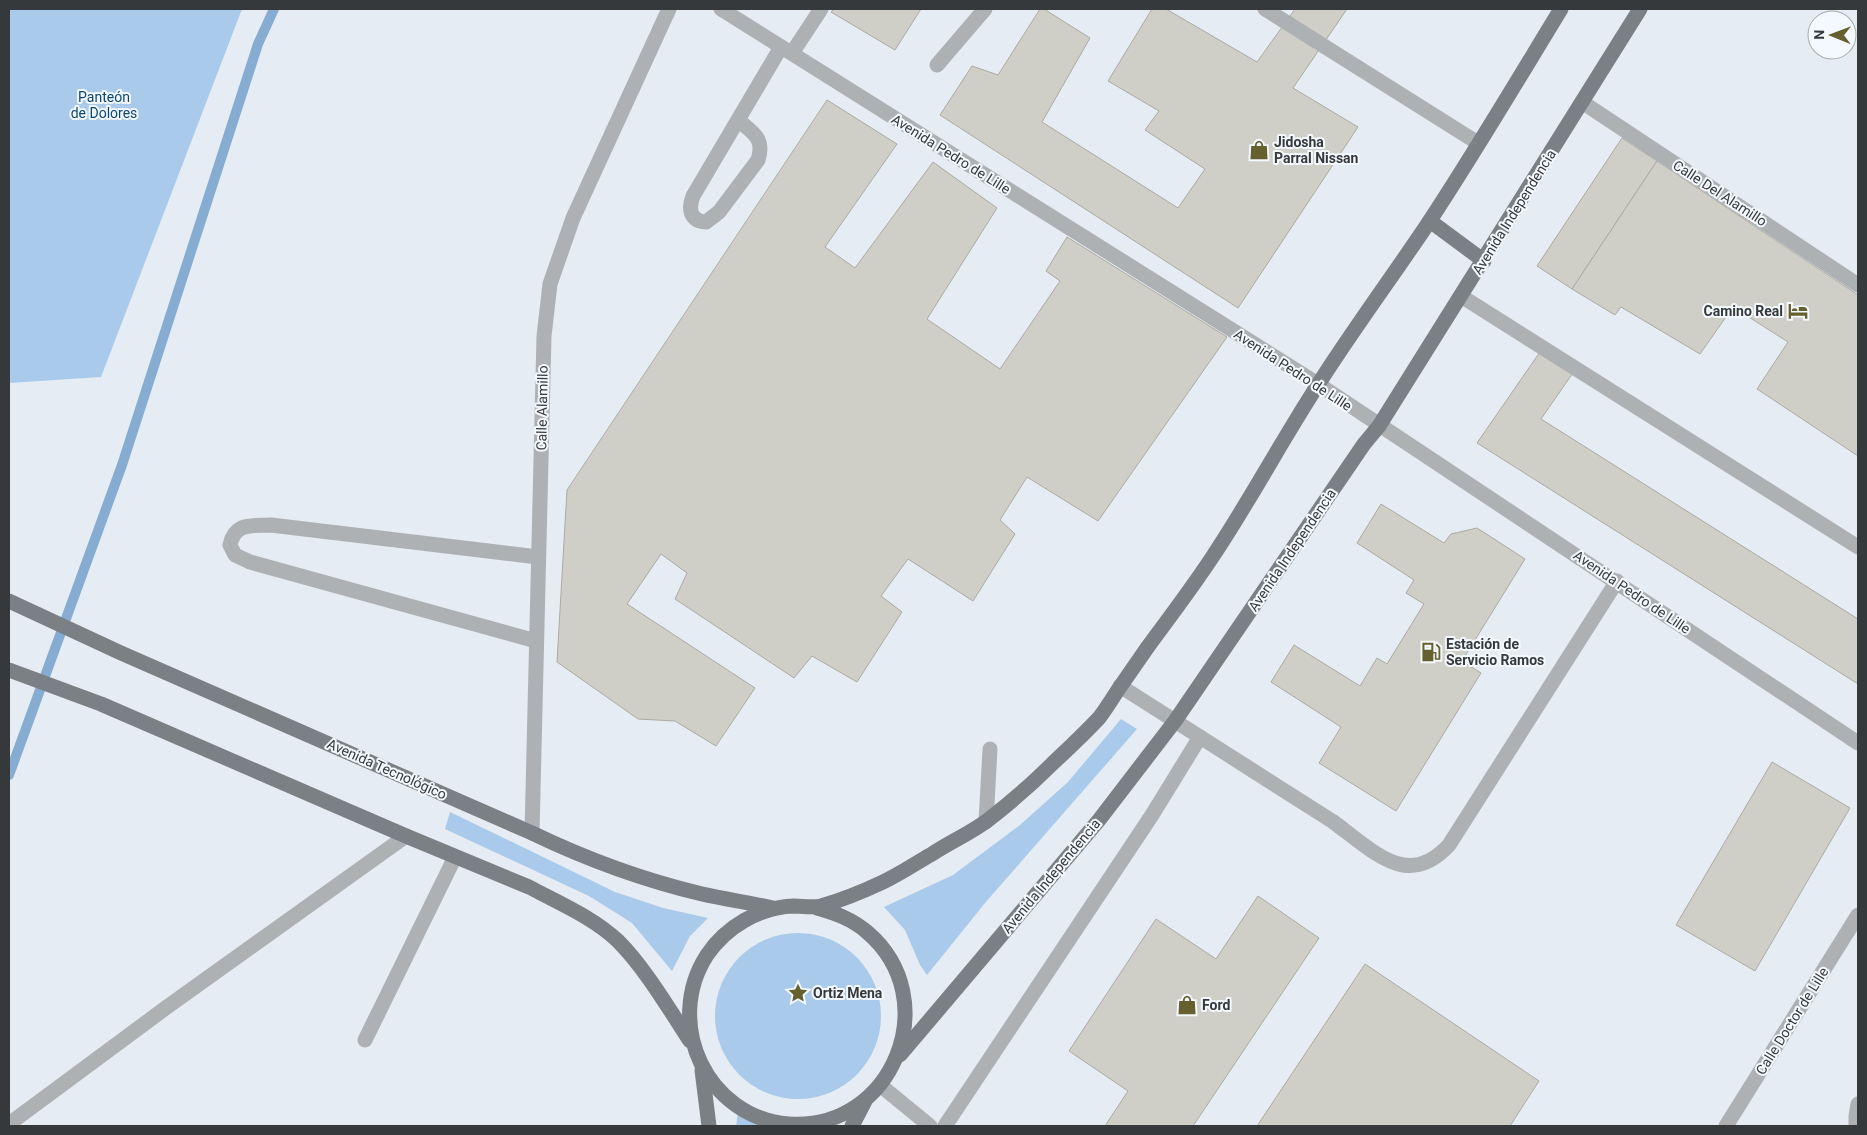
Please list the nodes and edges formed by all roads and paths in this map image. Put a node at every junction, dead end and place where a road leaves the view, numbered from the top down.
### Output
1 (669, 9) edge
2 (721, 9) edge
3 (821, 9) edge
4 (985, 9) edge
5 (1265, 9) edge
6 (1561, 9) edge
7 (1640, 9) edge
8 (786, 50) junction
9 (937, 65) dead end
10 (1582, 102) junction
11 (738, 120) junction
12 (1478, 143) junction
13 (1430, 221) junction
14 (1484, 261) junction
15 (1858, 285) edge
16 (1461, 296) junction
17 (1318, 384) junction
18 (1379, 426) junction
19 (1858, 547) edge
20 (538, 557) junction
21 (1617, 581) junction
22 (9, 601) edge
23 (536, 641) junction
24 (11, 671) edge
25 (1120, 686) junction
26 (1175, 721) junction
27 (1200, 737) junction
28 (1858, 742) edge
29 (990, 749) dead end
30 (986, 822) junction
31 (532, 833) junction
32 (406, 836) junction
33 (455, 856) junction
34 (775, 908) junction
35 (817, 908) junction
36 (1858, 915) edge
37 (365, 1040) dead end
38 (693, 1045) junction
39 (897, 1058) junction
40 (702, 1066) junction
41 (880, 1086) junction
42 (865, 1100) junction
43 (1858, 1104) edge
44 (9, 1124) edge
45 (709, 1126) edge
46 (852, 1126) edge
47 (930, 1126) edge
48 (945, 1126) edge
49 (1726, 1126) edge
50 (1856, 1126) edge

1 - 20 street, Calle Alamillo
2 - 8 street, Avenida Pedro de Lille
3 - 8 street
4 - 9 street
5 - 12 street
6 - 12 main road
7 - 10 main road, Avenida Independencia
8 - 11 street
8 - 17 street, Avenida Pedro de Lille
10 - 14 main road, Avenida Independencia
10 - 15 street, Calle Del Alamillo
11 - 11 street
12 - 13 main road
13 - 14 main road
13 - 17 main road
14 - 16 main road, Avenida Independencia
16 - 18 main road, Avenida Independencia
16 - 19 street
17 - 18 street, Avenida Pedro de Lille
17 - 25 main road
18 - 21 street, Avenida Pedro de Lille
18 - 26 main road, Avenida Independencia
20 - 23 street, Calle Alamillo
20 - 23 street
21 - 27 street
21 - 28 street, Avenida Pedro de Lille
22 - 31 main road, Avenida Tecnológico
23 - 31 street, Calle Alamillo
24 - 32 main road
25 - 26 street
25 - 30 main road
26 - 27 street
26 - 39 main road, Avenida Independencia
27 - 48 street
29 - 30 street
30 - 35 main road
31 - 34 main road, Avenida Tecnológico
32 - 33 main road
32 - 44 street
33 - 37 street
33 - 38 main road
34 - 35 main road
34 - 38 main road
35 - 39 main road
36 - 49 street, Calle Doctor de Lille
38 - 40 main road
39 - 41 main road
40 - 42 main road
40 - 45 main road
41 - 42 main road
41 - 47 street
42 - 46 main road
43 - 50 street

